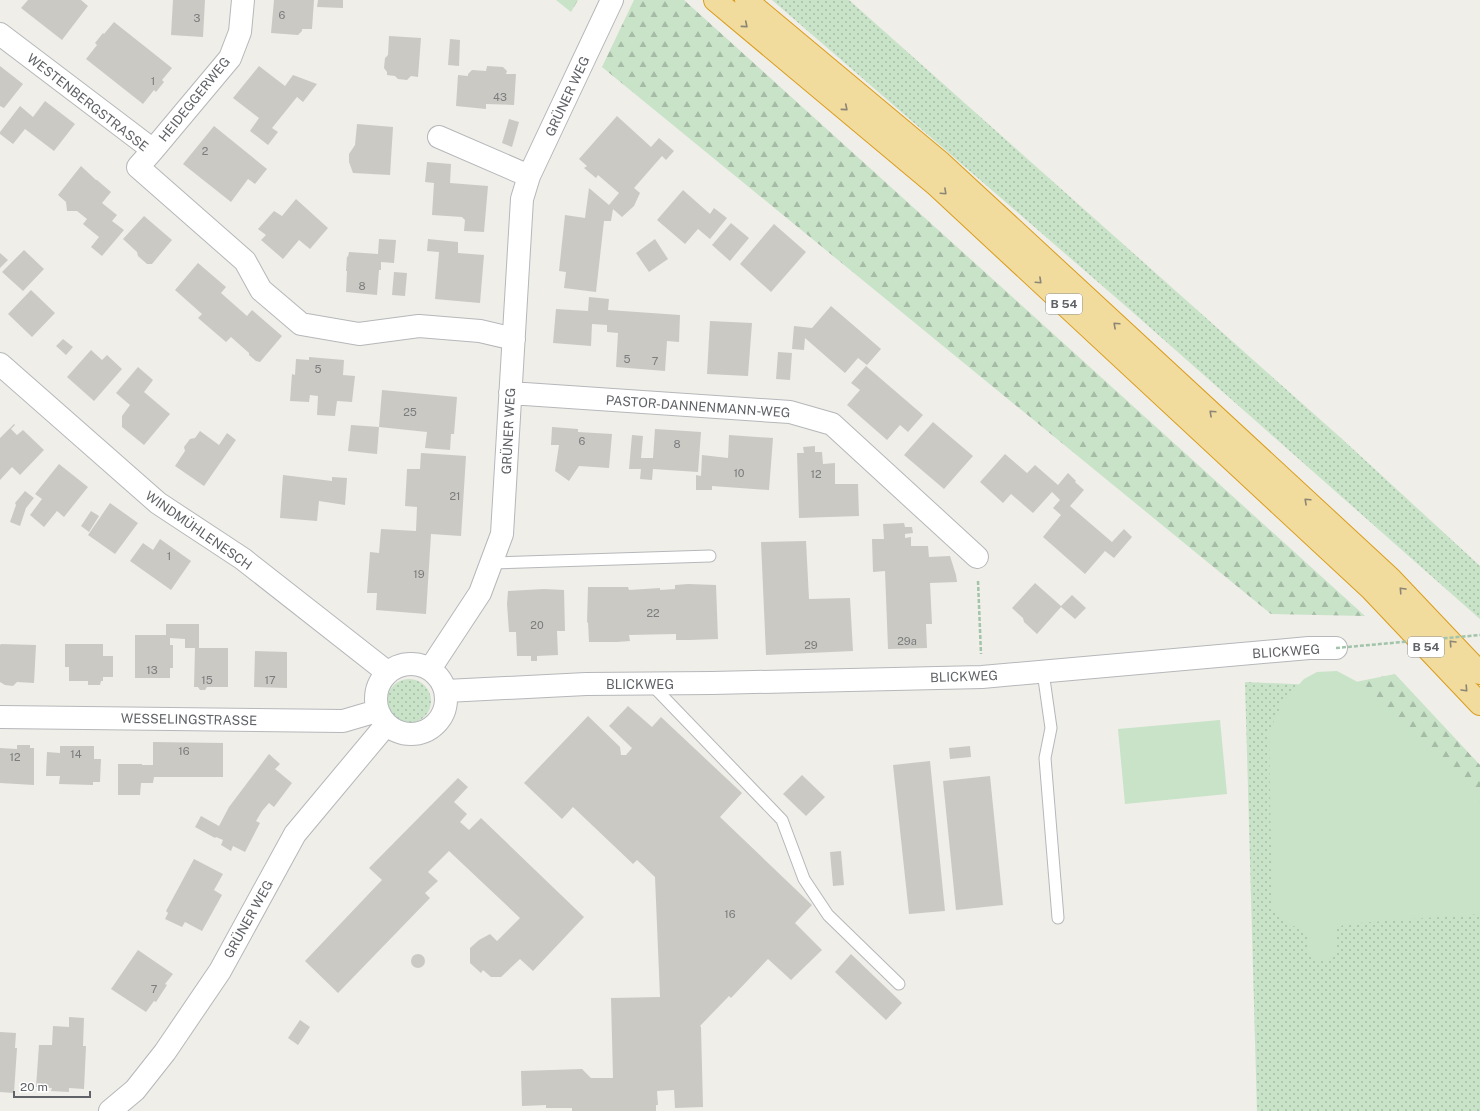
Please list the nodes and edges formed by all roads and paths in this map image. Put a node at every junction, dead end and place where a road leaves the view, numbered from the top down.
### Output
1 (243, 0) edge
2 (715, 0) edge
3 (746, 0) edge
4 (608, 8) edge
5 (0, 34) edge
6 (439, 137) dead end
7 (153, 150) junction
8 (529, 176) junction
9 (514, 339) junction
10 (0, 364) edge
11 (510, 393) junction
12 (710, 556) dead end
13 (977, 557) joint
14 (491, 563) junction
15 (1480, 635) edge
16 (1336, 648) joint
17 (430, 669) junction
18 (387, 672) junction
19 (1043, 672) junction
20 (1480, 673) edge
21 (982, 676) junction
22 (651, 684) junction
23 (446, 691) junction
24 (1480, 704) edge
25 (0, 717) edge
26 (381, 718) junction
27 (1058, 918) dead end
28 (899, 984) dead end
29 (110, 1111) edge

1 - 7 street, HEIDEGGERWEG
2 -> 24 highway, B 54
20 -> 3 highway, B 54
4 - 8 street, GRÜNER WEG
5 - 7 street, WESTENBERGSTRASSE
6 - 8 street
7 - 9 street, WESTENBERGSTRASSE
8 - 9 street, GRÜNER WEG
9 - 11 street, GRÜNER WEG
10 - 18 street, WINDMÜHLENESCH
11 - 13 street, PASTOR-DANNENMANN-WEG
11 - 14 street, GRÜNER WEG
12 - 14 lane
13 - 21 path
14 - 17 street, GRÜNER WEG
15 - 16 path, BLICKWEG, bridge
16 - 19 street, BLICKWEG
17 - 18 street
17 - 23 street
18 - 26 street
19 - 21 street, BLICKWEG
19 - 27 lane
21 - 22 street, BLICKWEG
22 - 23 street, BLICKWEG
22 - 28 lane
23 - 26 street
25 - 26 street, WESSELINGSTRASSE
26 - 29 street, GRÜNER WEG

